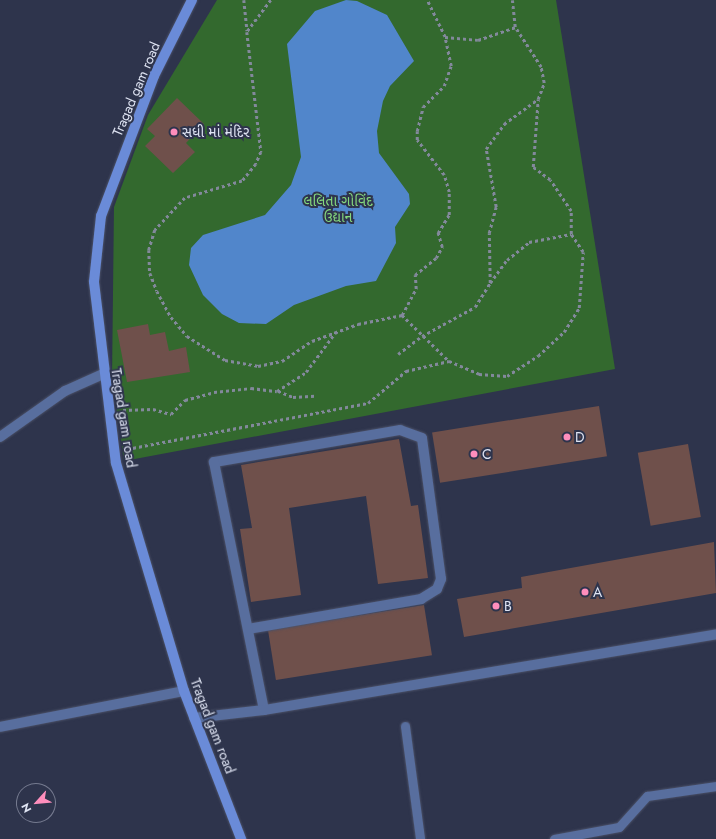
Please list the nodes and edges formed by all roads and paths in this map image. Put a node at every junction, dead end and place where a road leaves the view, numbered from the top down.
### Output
1 (192, 0) edge
2 (244, 0) edge
3 (271, 0) edge
4 (427, 0) edge
5 (512, 0) edge
6 (515, 27) junction
7 (247, 32) junction
8 (445, 37) junction
9 (538, 99) junction
10 (571, 234) junction
11 (490, 283) junction
12 (402, 315) junction
13 (335, 333) junction
14 (422, 336) junction
15 (398, 354) dead end
16 (449, 361) junction
17 (103, 374) junction
18 (277, 391) junction
19 (315, 396) dead end
20 (117, 410) dead end
21 (0, 437) edge
22 (121, 450) dead end
23 (248, 629) junction
24 (716, 634) edge
25 (184, 692) junction
26 (264, 710) junction
27 (194, 718) junction
28 (405, 726) dead end
29 (0, 727) edge
30 (716, 786) edge
31 (241, 839) edge
32 (420, 839) edge
33 (554, 839) edge

1 - 17 street, Tragad gam road
2 - 7 path
3 - 7 path
4 - 8 path
5 - 6 path
6 - 8 path
6 - 9 path
7 - 13 path
8 - 12 path
9 - 10 path
9 - 11 path
10 - 11 path
10 - 16 path
11 - 14 path
12 - 13 path
12 - 14 path
13 - 18 path
14 - 15 path
14 - 16 path
16 - 22 path
17 - 21 street
17 - 25 street, Tragad gam road
18 - 19 path
18 - 20 path
23 - 23 street
23 - 26 street
24 - 26 street
25 - 27 street, Tragad gam road
25 - 29 street
26 - 27 street
27 - 31 street, Tragad gam road
28 - 32 lane
30 - 33 lane

